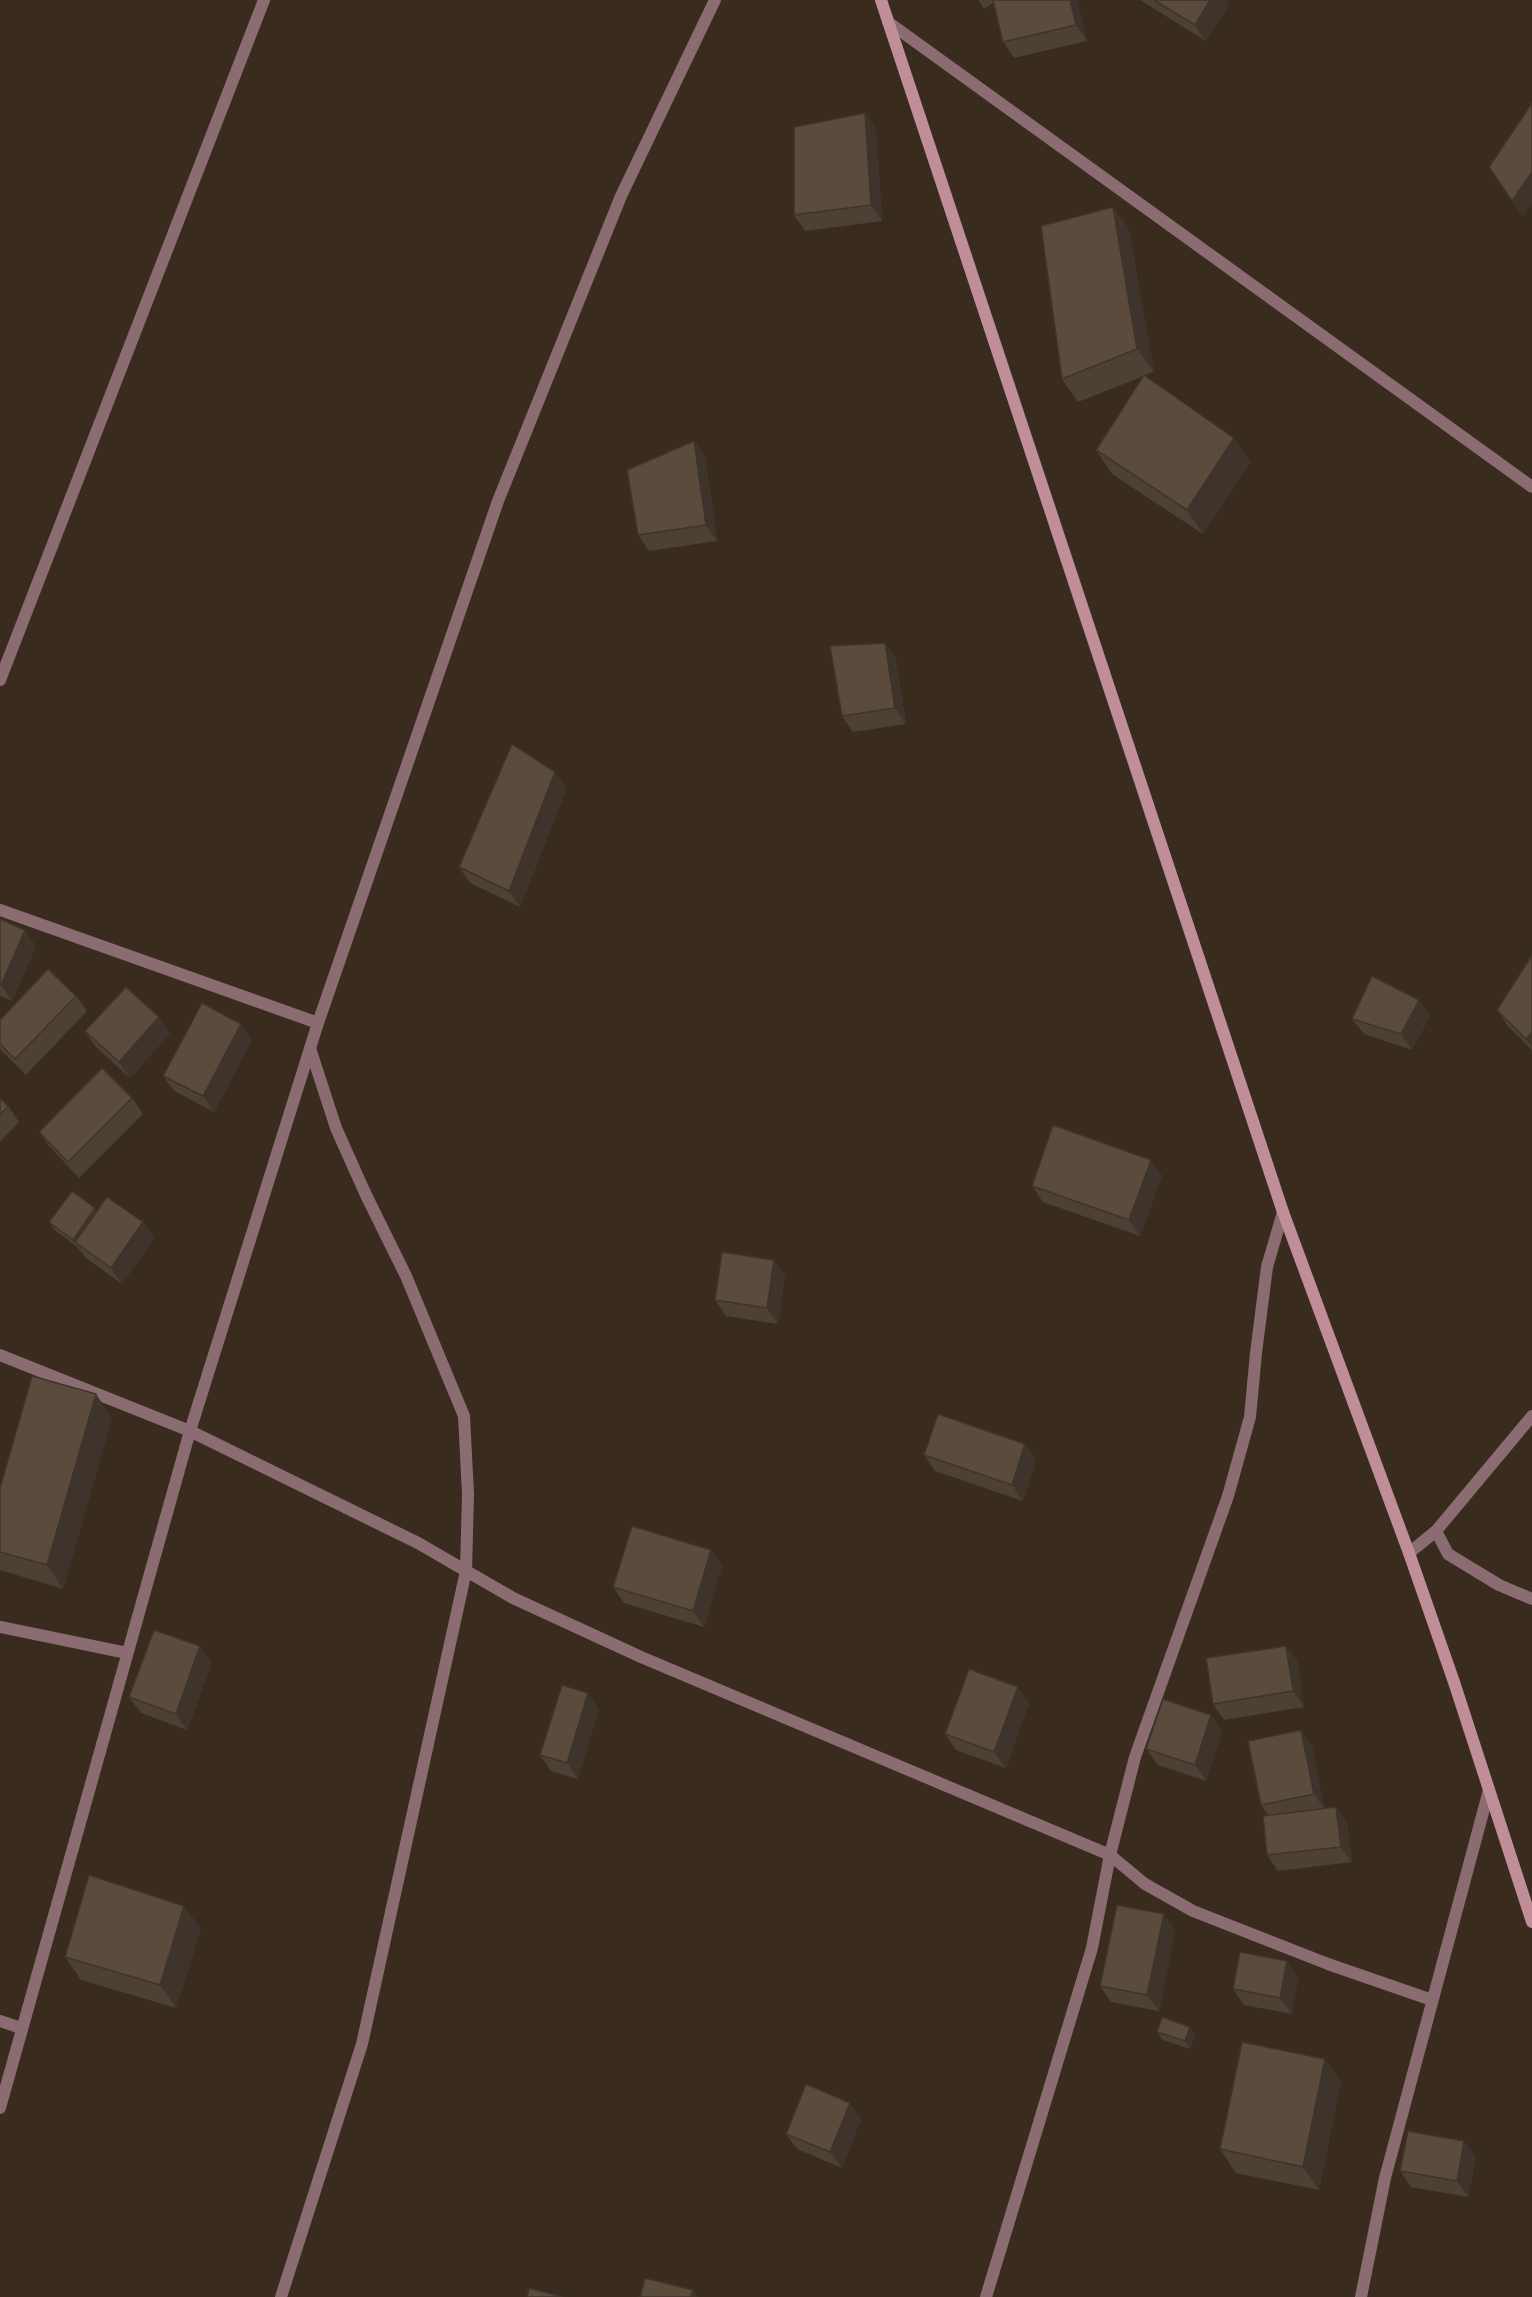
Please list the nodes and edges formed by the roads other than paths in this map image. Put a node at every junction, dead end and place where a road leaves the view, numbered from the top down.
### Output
1 (264, 0) edge
2 (715, 0) edge
3 (881, 0) edge
4 (888, 22) junction
5 (1532, 487) edge
6 (0, 680) edge
7 (0, 910) edge
8 (318, 1023) junction
9 (310, 1048) junction
10 (1283, 1212) junction
11 (0, 1354) edge
12 (1532, 1416) edge
13 (190, 1431) junction
14 (1436, 1531) junction
15 (1409, 1553) junction
16 (466, 1571) junction
17 (1532, 1599) edge
18 (0, 1627) edge
19 (127, 1653) junction
20 (1489, 1790) junction
21 (1110, 1855) junction
22 (1532, 1922) edge
23 (1432, 2000) junction
24 (0, 2021) edge
25 (21, 2028) junction
26 (0, 2108) edge
27 (281, 2297) edge
28 (986, 2297) edge
29 (1361, 2297) edge

1 - 6 street
2 - 8 street
3 - 4 street
4 - 5 street
4 - 10 street
7 - 8 street
8 - 9 street
9 - 13 street
9 - 16 street
10 - 15 street
10 - 21 street
11 - 13 street
12 - 14 street
13 - 16 street
13 - 19 street
14 - 15 street
14 - 17 street
15 - 20 street
16 - 21 street
16 - 27 street
18 - 19 street
19 - 25 street
20 - 22 street
20 - 23 street
21 - 23 street
21 - 28 street
23 - 29 street
24 - 25 street
25 - 26 street

